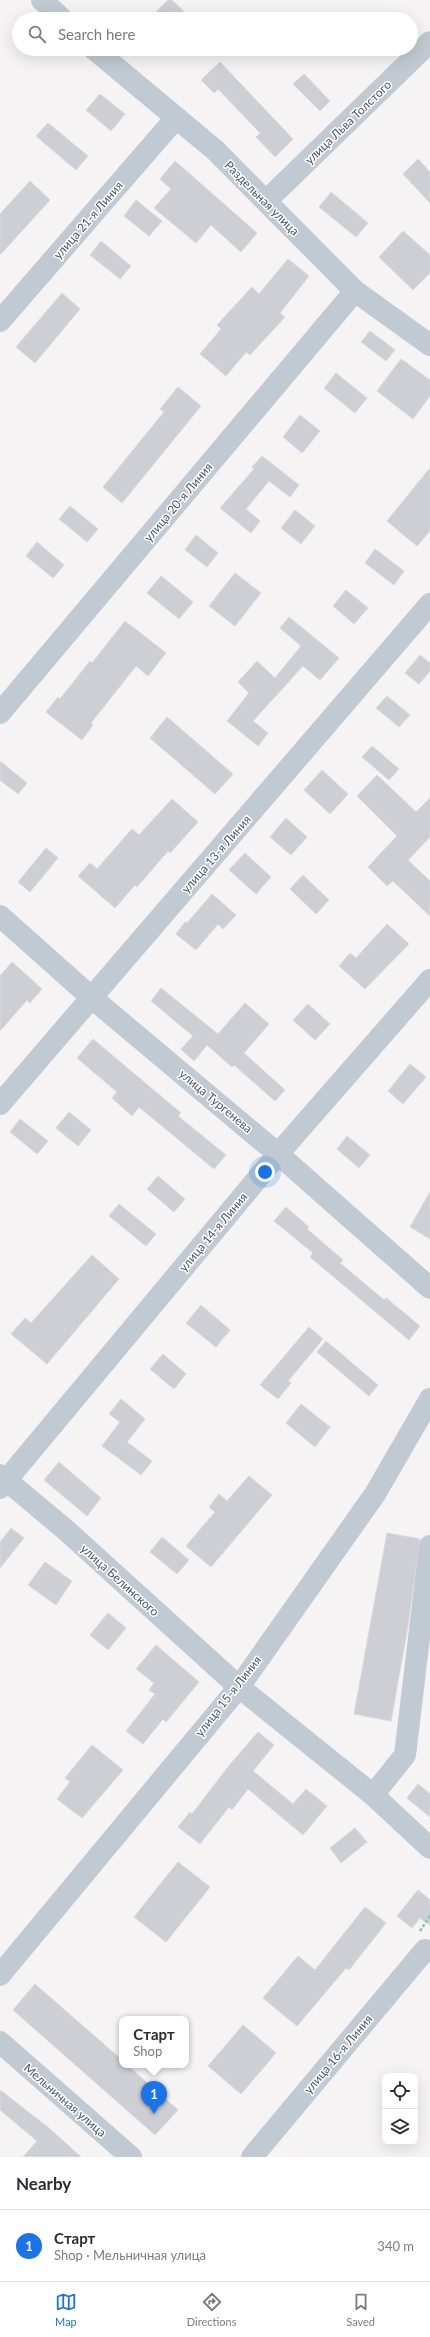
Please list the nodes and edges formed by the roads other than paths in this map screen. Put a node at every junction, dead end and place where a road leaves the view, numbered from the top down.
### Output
1 (42, 0) edge
2 (55, 12) edge
3 (430, 42) edge
4 (418, 54) edge
5 (102, 56) edge
6 (416, 56) edge
7 (176, 118) junction
8 (266, 201) junction
9 (355, 291) junction
10 (0, 321) edge
11 (430, 345) edge
12 (430, 604) edge
13 (0, 712) edge
14 (0, 916) edge
15 (430, 980) edge
16 (92, 998) junction
17 (0, 1104) edge
18 (278, 1154) junction
19 (430, 1288) edge
20 (430, 1399) edge
21 (2, 1481) edge
22 (430, 1546) edge
23 (239, 1686) junction
24 (373, 1795) junction
25 (430, 1848) edge
26 (425, 1950) dead end
27 (0, 1975) edge
28 (0, 2042) edge
29 (131, 2157) edge
30 (252, 2157) edge

1 - 2 street
3 - 4 street, улица Льва Толстого
5 - 7 street, Раздельная улица
6 - 8 street, улица Льва Толстого
7 - 8 street, Раздельная улица
7 - 10 street, улица 21-я Линия
8 - 9 street, Раздельная улица
9 - 11 street, Раздельная улица
9 - 13 street, улица 20-я Линия
12 - 16 street, улица 13-я Линия
14 - 16 street, улица Тургенева
15 - 18 street, улица 14-я Линия
16 - 17 street, улица 13-я Линия
16 - 18 street, улица Тургенева
18 - 19 street, улица Тургенева
18 - 21 street, улица 14-я Линия
20 - 23 street, улица 15-я Линия
21 - 23 street, улица Белинского
22 - 24 street
23 - 24 street, улица Белинского
23 - 27 street, улица 15-я Линия
24 - 25 street, улица Белинского
26 - 30 street, улица 16-я Линия
28 - 29 street, Мельничная улица

